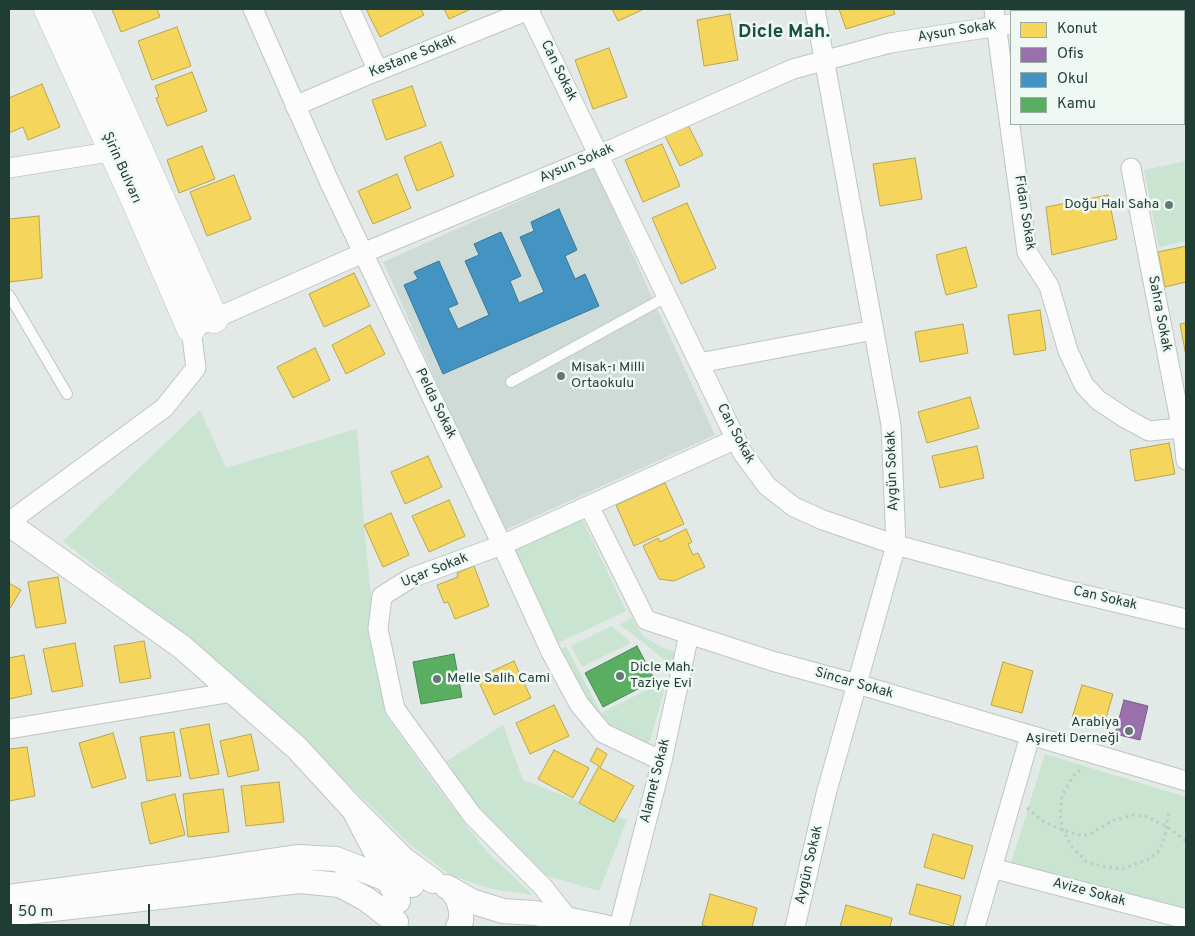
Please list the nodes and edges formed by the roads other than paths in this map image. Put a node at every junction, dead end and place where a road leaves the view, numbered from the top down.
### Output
1 (48, 9) edge
2 (76, 9) edge
3 (253, 9) edge
4 (350, 9) edge
5 (529, 9) edge
6 (815, 9) edge
7 (1001, 19) edge
8 (825, 60) junction
9 (378, 71) junction
10 (1010, 100) edge
11 (295, 106) junction
12 (1013, 125) edge
13 (112, 149) junction
14 (598, 155) junction
15 (9, 168) edge
16 (1131, 168) dead end
17 (363, 253) junction
18 (9, 295) edge
19 (666, 297) junction
20 (202, 324) junction
21 (874, 330) junction
22 (699, 363) junction
23 (511, 382) dead end
24 (66, 394) dead end
25 (1181, 428) junction
26 (736, 440) junction
27 (1186, 460) edge
28 (589, 506) junction
29 (9, 523) edge
30 (502, 545) junction
31 (896, 545) junction
32 (1186, 619) edge
33 (689, 634) junction
34 (857, 684) junction
35 (233, 692) junction
36 (9, 729) edge
37 (1030, 736) junction
38 (662, 761) junction
39 (1186, 781) edge
40 (354, 810) junction
41 (992, 868) junction
42 (9, 897) edge
43 (411, 898) edge
44 (9, 914) edge
45 (1186, 919) edge
46 (569, 920) junction
47 (458, 927) edge
48 (605, 927) edge
49 (619, 927) edge
50 (795, 927) edge
51 (975, 927) edge

1 - 13 main road, Şirin Bulvarı
2 - 20 main road, Şirin Bulvarı
3 - 11 street, Pelda Sokak
4 - 9 street
5 - 9 street, Kestane Sokak
5 - 14 street, Can Sokak
6 - 8 street, Aygün Sokak
7 - 8 street, Aysun Sokak
7 - 10 street, Fidan Sokak
8 - 14 street, Aysun Sokak
8 - 21 street, Aygün Sokak
9 - 11 street, Kestane Sokak
11 - 17 street, Pelda Sokak
12 - 25 street, Fidan Sokak
13 - 15 street
13 - 20 main road, Şirin Bulvarı
14 - 17 street, Aysun Sokak
14 - 19 street, Can Sokak
16 - 25 street, Sahra Sokak
17 - 20 street, Aysun Sokak
17 - 30 street, Pelda Sokak
18 - 24 lane
19 - 22 street, Can Sokak
19 - 23 lane
20 - 29 street
21 - 22 street
21 - 31 street, Aygün Sokak
22 - 26 street, Can Sokak
25 - 27 street, Sahra Sokak
26 - 28 street, Uçar Sokak
26 - 31 street, Can Sokak
28 - 30 street, Uçar Sokak
28 - 33 street, Sincar Sokak
29 - 35 street
30 - 38 street, Pelda Sokak
30 - 46 street, Uçar Sokak
31 - 32 street, Can Sokak
31 - 34 street, Aygün Sokak
33 - 34 street, Sincar Sokak
33 - 38 street, Alamet Sokak
34 - 37 street, Sincar Sokak
34 - 50 street, Aygün Sokak
35 - 36 street
35 - 40 street
37 - 39 street, Sincar Sokak
37 - 41 street
38 - 49 street, Alamet Sokak
40 - 43 street
40 - 43 street
41 - 45 street, Avize Sokak
41 - 51 street
42 - 43 street
43 - 44 street
43 - 46 street
43 - 47 street
46 - 48 street

